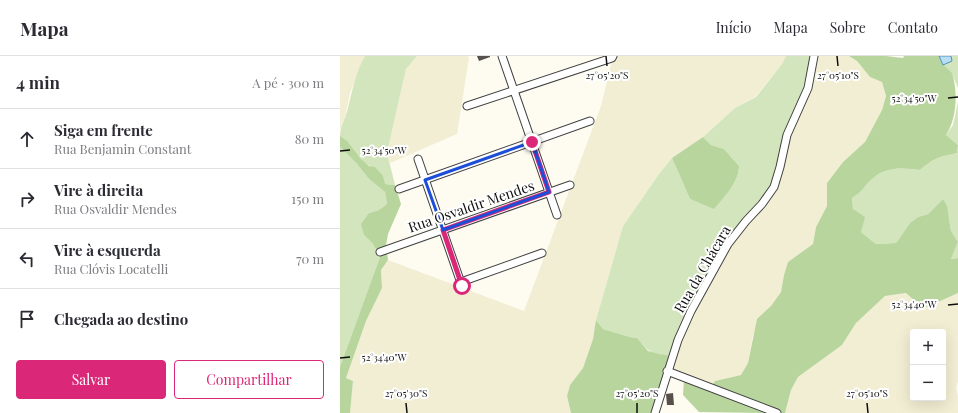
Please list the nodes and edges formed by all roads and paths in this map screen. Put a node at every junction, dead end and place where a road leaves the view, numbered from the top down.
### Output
1 (502, 56) edge
2 (814, 56) edge
3 (613, 57) edge
4 (514, 91) junction
5 (467, 106) dead end
6 (590, 121) dead end
7 (532, 142) junction
8 (418, 159) dead end
9 (425, 180) junction
10 (570, 185) dead end
11 (399, 189) dead end
12 (549, 192) junction
13 (557, 215) dead end
14 (443, 230) junction
15 (380, 252) dead end
16 (542, 253) dead end
17 (667, 371) junction
18 (655, 413) edge
19 (777, 413) edge

1 - 4 street
2 - 17 street, Rua da Chácara
3 - 4 street
4 - 5 street
4 - 7 street
6 - 7 street
7 - 9 street
7 - 12 street
8 - 9 street
9 - 11 street
9 - 14 street
10 - 12 street, Rua Osvaldir Mendes
12 - 13 street
12 - 14 street, Rua Osvaldir Mendes
14 - 15 street, Rua Osvaldir Mendes
14 - 16 street
17 - 18 street, Rua da Chácara
17 - 19 street

